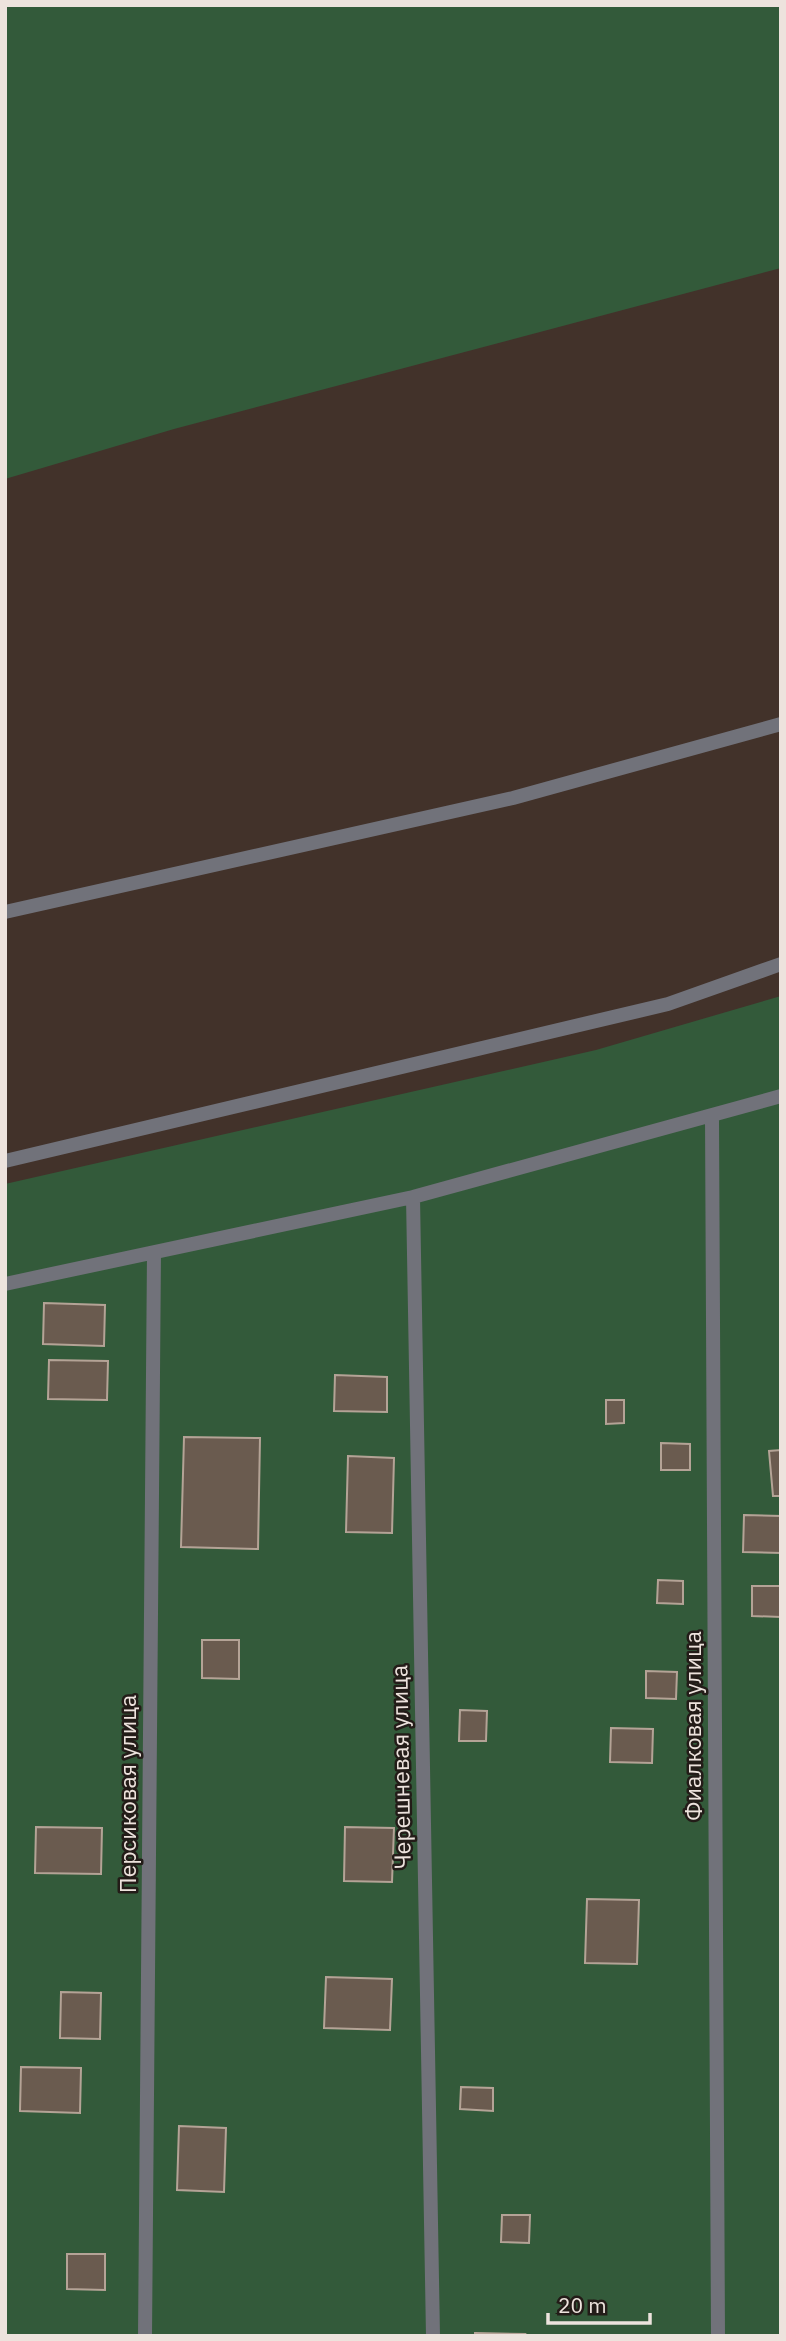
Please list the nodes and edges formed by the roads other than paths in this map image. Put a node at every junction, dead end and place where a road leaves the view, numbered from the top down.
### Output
1 (781, 724) edge
2 (5, 912) edge
3 (781, 964) edge
4 (781, 1096) edge
5 (712, 1117) junction
6 (5, 1161) edge
7 (413, 1196) junction
8 (154, 1253) junction
9 (5, 1284) edge
10 (145, 2336) edge
11 (433, 2336) edge
12 (718, 2336) edge

1 - 2 street
3 - 6 street
4 - 5 street
5 - 7 street
5 - 12 street, Фиалковая улица
7 - 8 street
7 - 11 street, Черешневая улица
8 - 9 street
8 - 10 street, Персиковая улица

